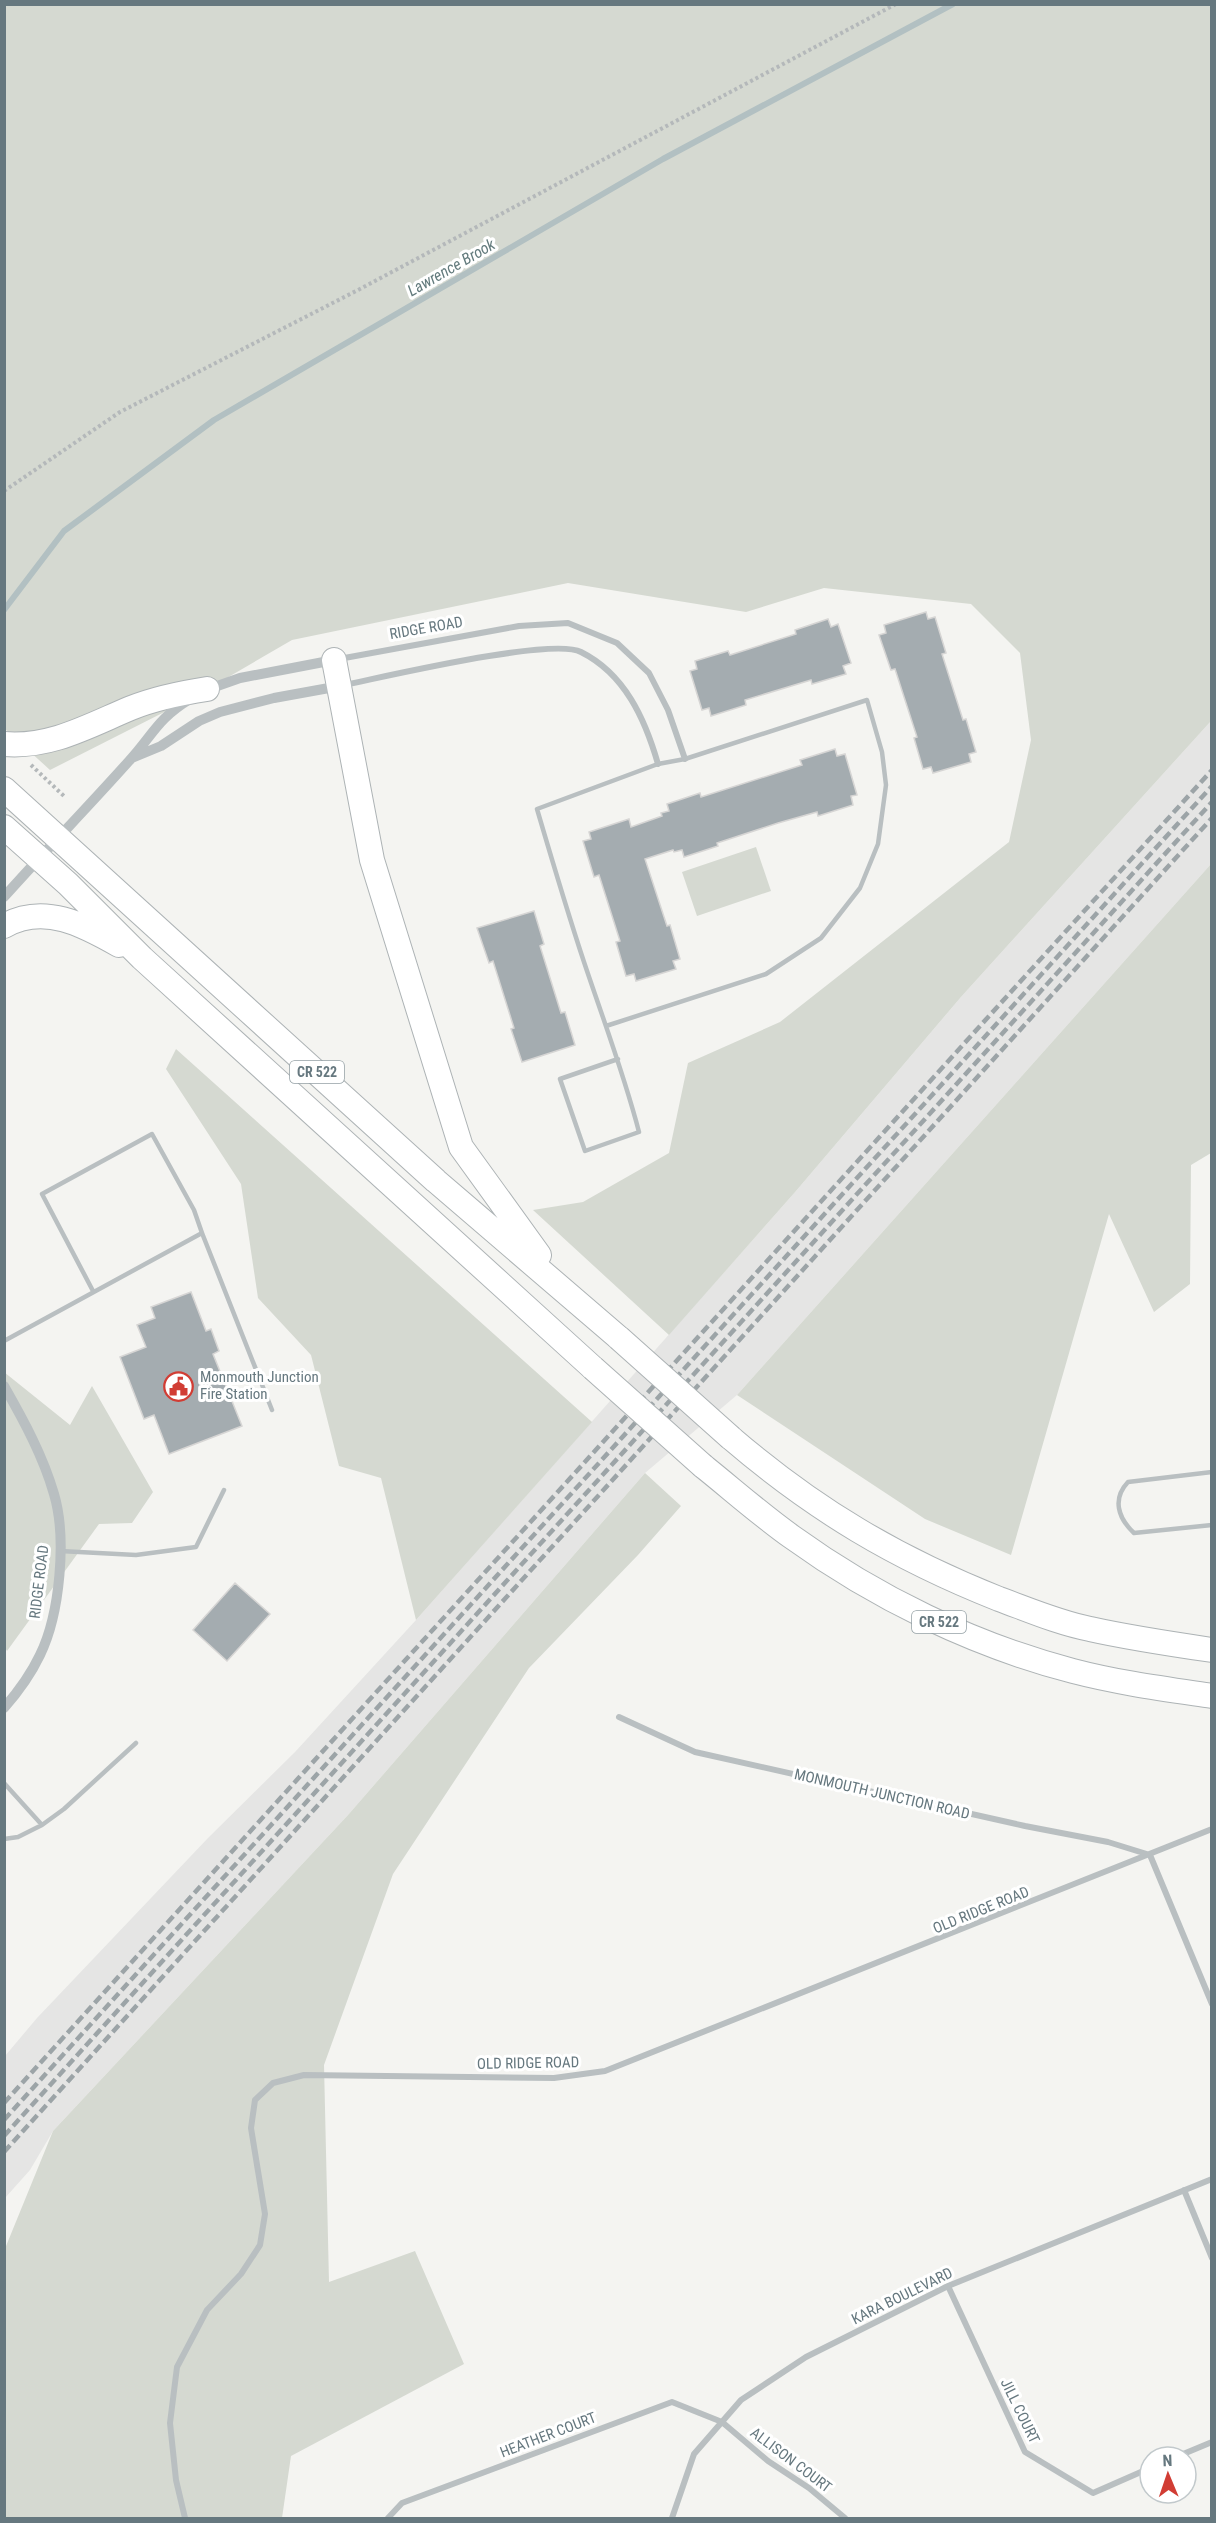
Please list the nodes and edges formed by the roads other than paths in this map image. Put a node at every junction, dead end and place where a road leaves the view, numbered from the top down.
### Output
1 (334, 660) junction
2 (340, 686) junction
3 (207, 689) junction
4 (4, 744) edge
5 (131, 759) junction
6 (685, 759) junction
7 (658, 764) junction
8 (4, 789) edge
9 (4, 826) edge
10 (58, 838) junction
11 (39, 859) junction
12 (4, 897) edge
13 (4, 926) edge
14 (142, 958) junction
15 (606, 1026) junction
16 (618, 1059) junction
17 (202, 1233) junction
18 (93, 1292) junction
19 (578, 1303) junction
20 (4, 1341) edge
21 (4, 1386) edge
22 (272, 1410) dead end
23 (1212, 1472) edge
24 (224, 1490) dead end
25 (1212, 1525) edge
26 (60, 1551) junction
27 (1212, 1650) edge
28 (1212, 1696) edge
29 (4, 1708) edge
30 (619, 1717) dead end
31 (136, 1743) dead end
32 (4, 1783) edge
33 (42, 1825) junction
34 (1212, 1829) edge
35 (4, 1839) edge
36 (1150, 1855) junction
37 (1212, 1983) edge
38 (1203, 1986) junction
39 (1212, 2004) edge
40 (1212, 2179) edge
41 (1185, 2190) junction
42 (1212, 2258) edge
43 (948, 2286) junction
44 (722, 2422) junction
45 (1212, 2442) edge
46 (1198, 2448) edge
47 (1138, 2473) edge
48 (185, 2518) edge
49 (388, 2518) edge
50 (672, 2518) edge
51 (845, 2518) edge

1 - 2 main road
1 - 3 street, RIDGE ROAD
1 - 6 street, RIDGE ROAD
2 - 5 street, RIDGE ROAD
2 - 7 street, RIDGE ROAD
2 - 19 main road
3 - 4 main road
3 - 5 street, RIDGE ROAD
5 - 10 street, RIDGE ROAD
6 - 7 lane
6 - 15 lane
7 - 15 lane
8 - 10 main road, CR 522
9 - 11 main road, CR 522
10 - 11 street, RIDGE ROAD
10 - 19 main road, CR 522
11 - 12 street, RIDGE ROAD
11 - 14 main road, CR 522
13 - 14 main road
14 - 28 main road, CR 522, bridge
15 - 16 lane
16 - 16 lane
17 - 18 lane
17 - 18 lane
17 - 22 lane
18 - 20 lane
19 - 27 main road, CR 522, bridge
21 - 26 street, RIDGE ROAD
23 - 25 lane
24 - 26 lane
26 - 29 street, RIDGE ROAD
30 - 36 street, MONMOUTH JUNCTION ROAD
31 - 33 lane
32 - 33 lane
33 - 35 lane
34 - 36 street, OLD RIDGE ROAD
36 - 38 street
36 - 48 street, OLD RIDGE ROAD
37 - 38 street
38 - 39 street
40 - 41 street, KARA BOULEVARD
41 - 42 street
41 - 43 street, KARA BOULEVARD
43 - 44 street, KARA BOULEVARD
43 - 47 street, JILL COURT
44 - 49 street, HEATHER COURT
44 - 50 street, KARA BOULEVARD
44 - 51 street, ALLISON COURT
45 - 46 street

